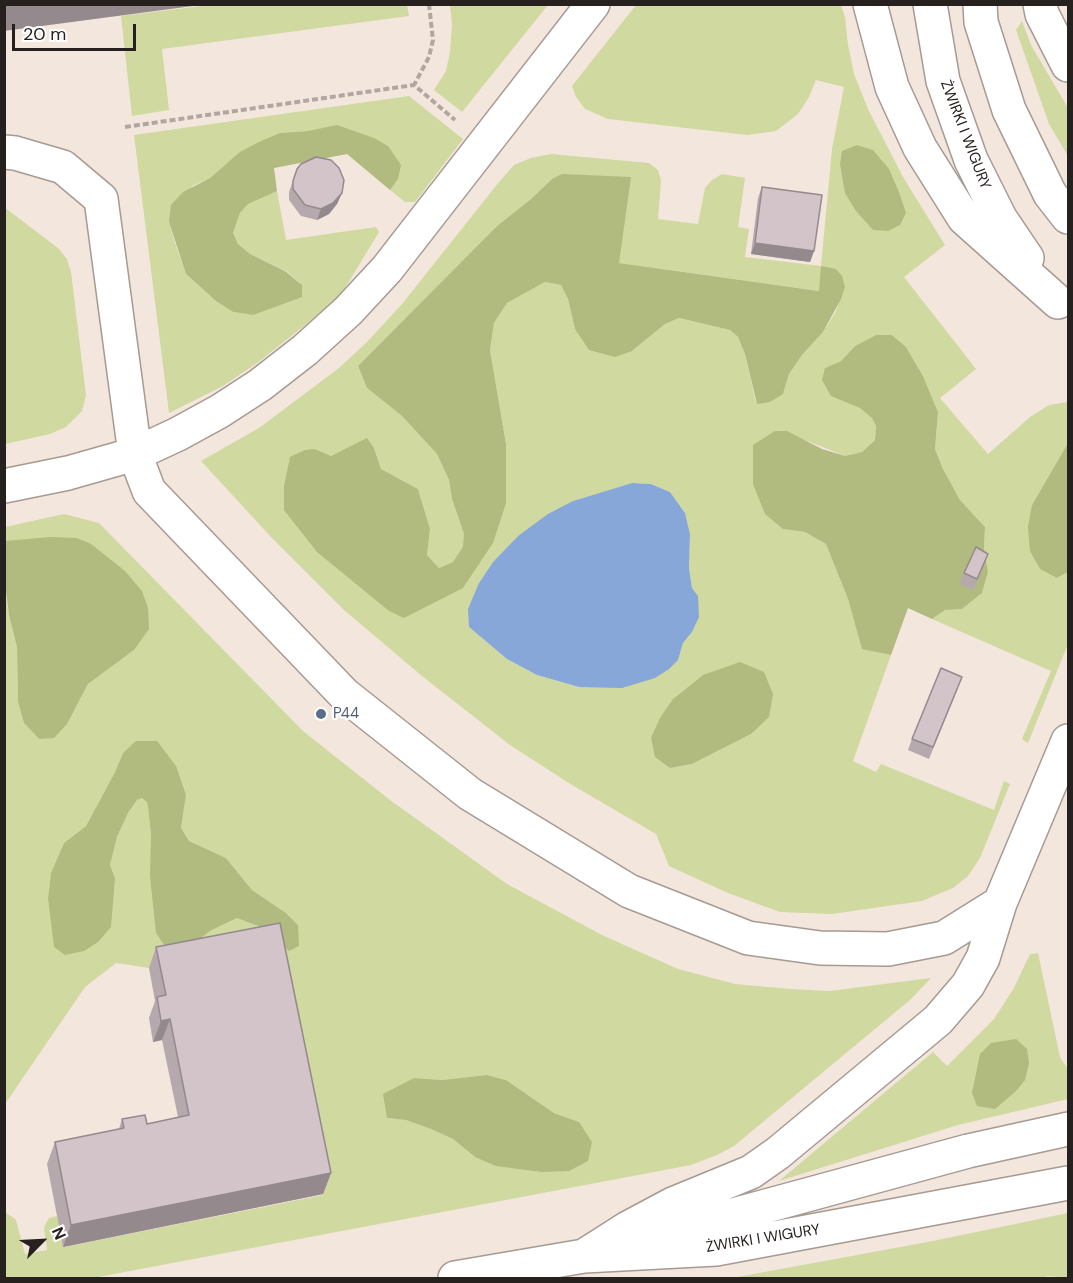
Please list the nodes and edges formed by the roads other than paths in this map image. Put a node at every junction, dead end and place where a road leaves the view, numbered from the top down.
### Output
1 (593, 4) edge
2 (870, 4) edge
3 (930, 4) edge
4 (980, 4) edge
5 (1040, 4) edge
6 (1068, 64) edge
7 (4, 152) edge
8 (1068, 217) edge
9 (1063, 307) edge
10 (135, 454) junction
11 (4, 486) edge
12 (1068, 741) edge
13 (1000, 903) junction
14 (1068, 1129) edge
15 (1068, 1182) edge
16 (584, 1256) junction
17 (455, 1278) edge

1 - 10 street
2 - 9 street
3 - 9 street, ŻWIRKI I WIGURY
4 - 8 street
5 - 6 street
7 - 10 street
10 - 11 street
10 - 13 street
12 - 13 street
13 - 16 street
14 - 16 street
15 - 16 street, ŻWIRKI I WIGURY
16 - 17 street, ŻWIRKI I WIGURY

